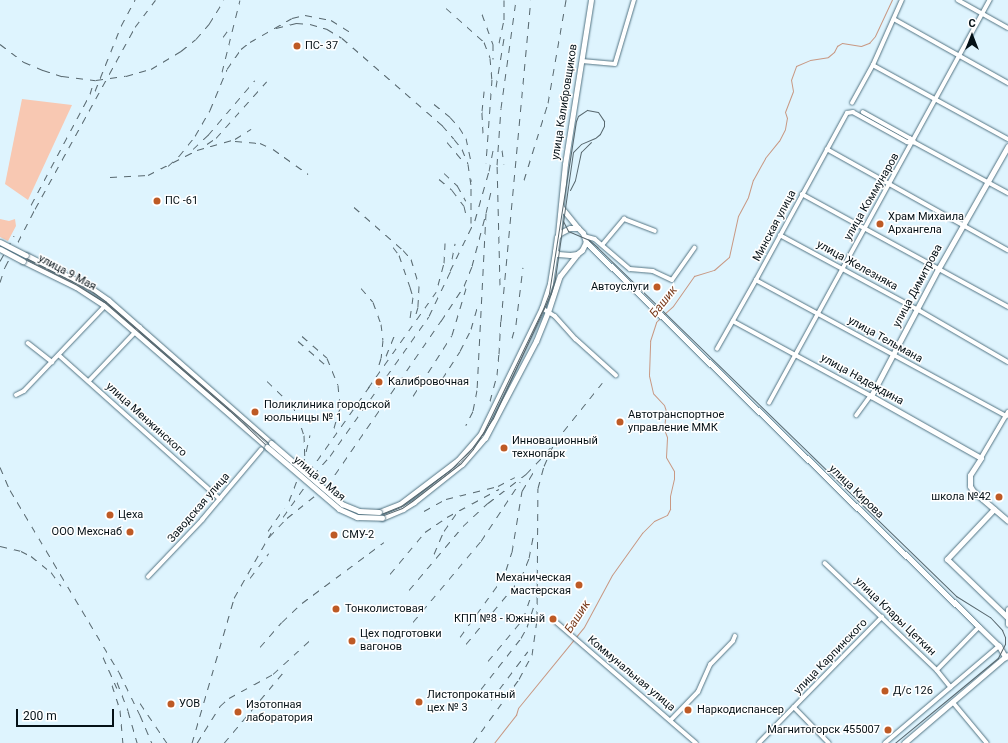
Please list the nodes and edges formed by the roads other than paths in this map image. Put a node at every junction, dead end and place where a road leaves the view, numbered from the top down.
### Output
1 (590, 0) edge
2 (634, 0) edge
3 (902, 0) edge
4 (958, 0) edge
5 (990, 0) edge
6 (982, 14) junction
7 (894, 19) junction
8 (1008, 28) edge
9 (960, 57) junction
10 (582, 61) junction
11 (873, 65) junction
12 (1008, 83) edge
13 (936, 99) junction
14 (852, 103) dead end
15 (863, 112) dead end
16 (872, 117) junction
17 (869, 122) junction
18 (1008, 139) edge
19 (914, 142) junction
20 (1008, 146) edge
21 (827, 149) junction
22 (987, 182) junction
23 (889, 185) junction
24 (1008, 193) edge
25 (802, 194) junction
26 (562, 207) junction
27 (963, 226) junction
28 (578, 228) junction
29 (864, 228) junction
30 (655, 230) dead end
31 (558, 234) junction
32 (780, 235) junction
33 (585, 239) junction
34 (0, 242) edge
35 (603, 244) junction
36 (694, 248) dead end
37 (0, 249) edge
38 (1008, 250) edge
39 (555, 251) junction
40 (595, 252) junction
41 (578, 253) junction
42 (24, 258) junction
43 (842, 268) junction
44 (938, 269) junction
45 (756, 280) junction
46 (105, 306) junction
47 (1008, 307) edge
48 (542, 308) junction
49 (917, 309) junction
50 (548, 312) junction
51 (817, 314) junction
52 (732, 321) junction
53 (138, 329) junction
54 (28, 343) dead end
55 (717, 349) dead end
56 (59, 355) junction
57 (795, 355) junction
58 (893, 355) junction
59 (52, 362) junction
60 (1008, 362) edge
61 (616, 375) dead end
62 (89, 381) junction
63 (16, 394) dead end
64 (871, 396) junction
65 (769, 403) dead end
66 (1008, 412) edge
67 (857, 415) dead end
68 (1006, 416) junction
69 (269, 445) junction
70 (261, 450) dead end
71 (981, 458) junction
72 (220, 498) junction
73 (994, 509) junction
74 (1008, 521) edge
75 (825, 563) dead end
76 (148, 577) dead end
77 (1008, 613) edge
78 (882, 617) junction
79 (554, 620) dead end
80 (1008, 624) edge
81 (979, 627) junction
82 (735, 636) dead end
83 (999, 646) junction
84 (1007, 656) edge
85 (937, 670) junction
86 (951, 687) junction
87 (953, 702) junction
88 (794, 707) junction
89 (671, 720) junction
90 (696, 743) edge
91 (758, 743) edge
92 (830, 743) edge
93 (885, 743) edge
94 (904, 743) edge
95 (986, 743) edge

1 - 10 main road, улица Калибровщиков
2 - 10 street
3 - 7 street
4 - 6 street
5 - 6 street, улица Коммунаров
6 - 8 street
6 - 9 street, улица Коммунаров
7 - 9 street
7 - 11 street
9 - 12 street
9 - 13 street, улица Коммунаров
10 - 26 main road, улица Калибровщиков
11 - 13 street
11 - 14 street
13 - 18 street
13 - 19 street, улица Коммунаров
15 - 16 street
16 - 17 street
16 - 19 street
17 - 19 street
17 - 21 street, Минская улица
19 - 22 street
19 - 23 street, улица Коммунаров
20 - 22 main road, улица Димитрова
21 - 23 street
21 - 25 street, Минская улица
22 - 24 street
22 - 27 main road, улица Димитрова
23 - 27 street
23 - 29 street, улица Коммунаров
25 - 29 street
25 - 32 street, Минская улица
26 - 28 main road
26 - 31 main road, улица Калибровщиков
27 - 38 street
27 - 44 main road, улица Димитрова
28 - 31 main road
28 - 33 main road, улица Кирова
29 - 43 street, улица Коммунаров
29 - 44 street
30 - 35 street
31 - 39 main road
32 - 43 street, улица Железняка
32 - 45 street, Минская улица
33 - 35 street
33 - 40 main road, улица Кирова
33 - 41 main road
34 - 42 main road, улица 9 Мая, bridge
35 - 36 street
37 - 42 main road, улица 9 Мая, bridge
39 - 41 main road
39 - 48 main road, улица 9 Мая
40 - 41 main road
40 - 81 main road, улица Кирова
41 - 50 main road, улица 9 Мая
42 - 46 main road, улица 9 Мая
42 - 53 main road, улица 9 Мая
43 - 49 street, улица Железняка
43 - 51 street, улица Коммунаров
44 - 47 street
44 - 49 main road, улица Димитрова
45 - 51 street, улица Тельмана
45 - 52 street, Минская улица
46 - 53 main road, улица 9 Мая
46 - 56 street
48 - 50 street
48 - 69 main road, улица 9 Мая, bridge
49 - 58 main road, улица Димитрова
49 - 60 street, улица Железняка
50 - 61 street
50 - 69 main road, улица 9 Мая, bridge
51 - 57 street, улица Коммунаров
51 - 58 street, улица Тельмана
52 - 55 street, Минская улица
52 - 57 street, улица Надеждина
53 - 62 street
53 - 69 main road, улица 9 Мая
54 - 59 street
56 - 59 street
56 - 62 street, улица Менжинского
57 - 64 street, улица Надеждина
57 - 65 street, улица Коммунаров
58 - 64 main road, улица Димитрова
58 - 68 street, улица Тельмана
59 - 63 street
62 - 72 street, улица Менжинского
64 - 67 street, улица Димитрова
64 - 71 main road, улица Надеждина
66 - 68 street
68 - 71 street
70 - 72 street, Заводская улица
71 - 73 main road
72 - 76 street, Заводская улица
73 - 74 main road
73 - 77 main road
75 - 78 street, улица Клары Цеткин
77 - 80 main road
78 - 85 street, улица Клары Цеткин
78 - 88 street, улица Карпинского
79 - 89 street, Коммунальная улица
81 - 83 main road, улица Кирова
81 - 85 street
82 - 89 street
83 - 84 main road, улица Кирова
83 - 86 street
84 - 87 main road, улица Кирова
85 - 86 street, улица Клары Цеткин
86 - 93 street
87 - 94 main road, улица Кирова
87 - 95 street
88 - 91 street, улица Карпинского
88 - 92 street
89 - 90 street, Коммунальная улица

